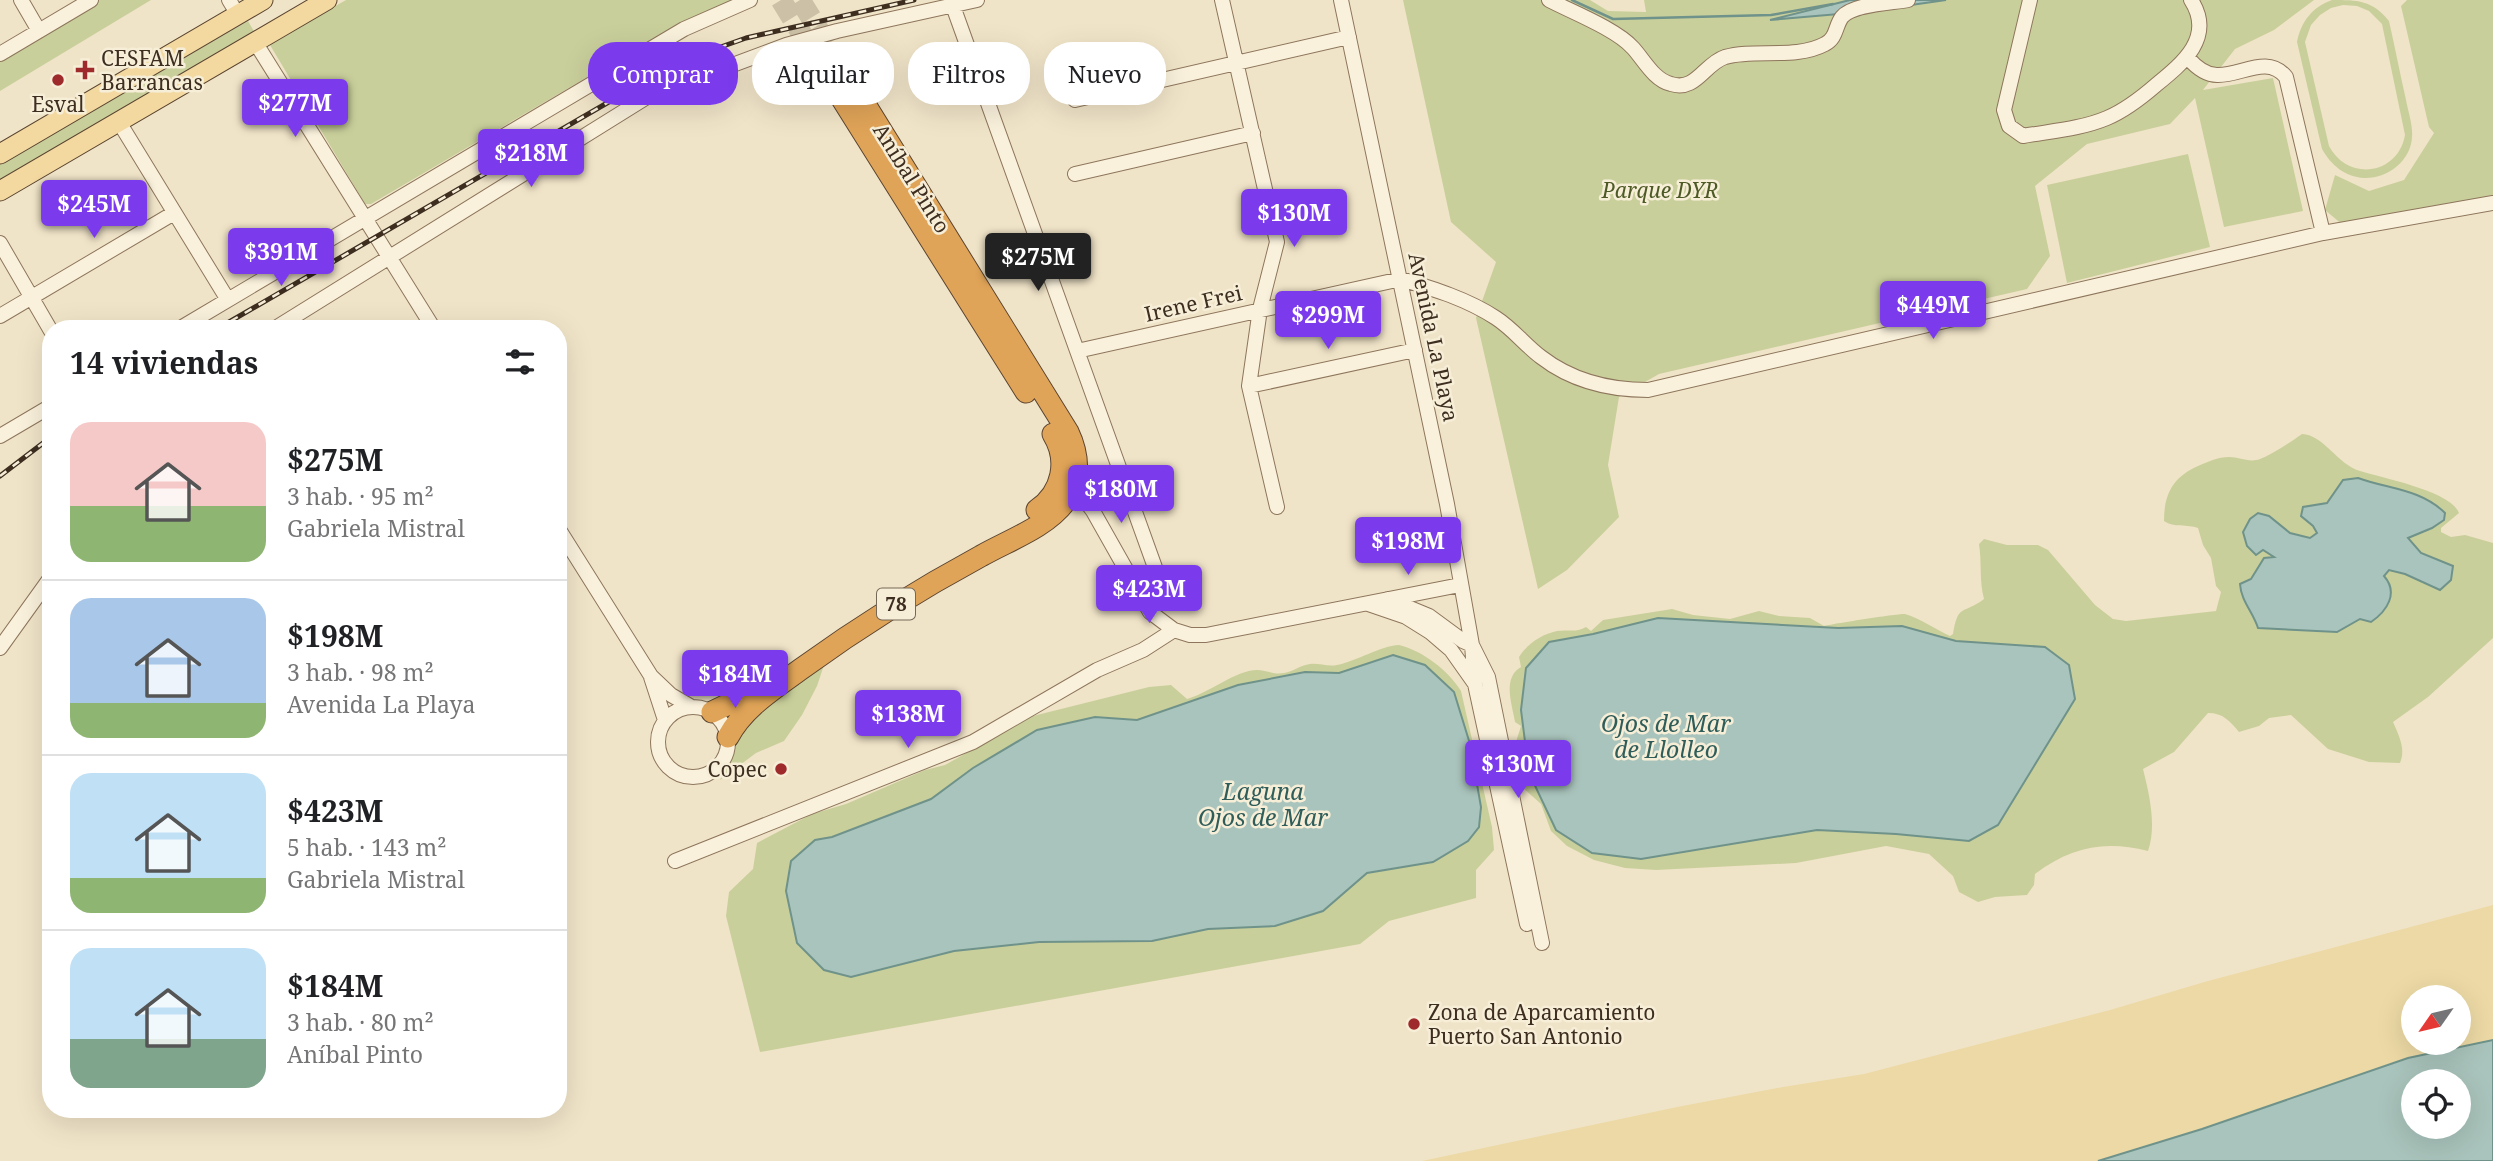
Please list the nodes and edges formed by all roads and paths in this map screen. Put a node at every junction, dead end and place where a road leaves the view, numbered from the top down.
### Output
1 (21, 0) edge
2 (91, 0) edge
3 (265, 0) edge
4 (327, 0) edge
5 (750, 0) edge
6 (977, 0) edge
7 (1222, 0) edge
8 (1341, 0) edge
9 (1549, 0) edge
10 (1908, 0) edge
11 (2031, 0) edge
12 (2191, 0) edge
13 (953, 6) junction
14 (234, 7) edge
15 (39, 31) junction
16 (1349, 37) junction
17 (255, 43) junction
18 (0, 54) edge
19 (2188, 58) junction
20 (1236, 62) junction
21 (1166, 79) edge
22 (856, 105) tunnel mouth
23 (119, 121) junction
24 (1252, 133) junction
25 (0, 154) edge
26 (1075, 174) dead end
27 (0, 191) edge
28 (2493, 203) edge
29 (174, 213) junction
30 (364, 218) junction
31 (2323, 233) junction
32 (0, 243) edge
33 (389, 258) junction
34 (1401, 279) junction
35 (32, 298) junction
36 (228, 300) junction
37 (1260, 309) junction
38 (0, 316) edge
39 (45, 320) edge
40 (194, 320) edge
41 (289, 320) edge
42 (428, 320) edge
43 (1415, 350) junction
44 (1077, 351) junction
45 (1249, 386) junction
46 (42, 410) edge
47 (0, 436) edge
48 (1068, 479) junction
49 (1277, 507) dead end
50 (567, 542) edge
51 (1460, 585) junction
52 (1137, 586) junction
53 (42, 590) edge
54 (1387, 598) junction
55 (1364, 603) junction
56 (1174, 630) junction
57 (1472, 645) junction
58 (0, 648) edge
59 (650, 676) junction
60 (1475, 684) junction
61 (691, 706) junction
62 (712, 712) junction
63 (665, 720) junction
64 (728, 737) junction
65 (675, 861) dead end
66 (1527, 924) dead end
67 (1542, 943) dead end

1 - 15 street
2 - 15 street
3 - 14 main road
3 - 17 main road
4 - 17 main road
5 - 30 street
6 - 13 street
7 - 20 street
8 - 16 street, Avenida La Playa
9 - 10 street
11 - 19 street
12 - 19 street
13 - 33 street
13 - 44 street
14 - 25 main road
15 - 18 street
16 - 20 street
16 - 34 street, Avenida La Playa
17 - 23 main road
17 - 30 street
19 - 31 street
20 - 21 street
20 - 24 street
22 - 48 highway, Aníbal Pinto / 78
23 - 27 main road
23 - 29 street
24 - 26 street
24 - 37 street
28 - 31 street
29 - 35 street
29 - 36 street
30 - 33 street
30 - 36 street
31 - 34 street
32 - 35 street
33 - 41 street
33 - 42 street
34 - 37 street, Irene Frei
34 - 43 street, Avenida La Playa
35 - 38 street
35 - 39 street
36 - 40 street
37 - 44 street, Irene Frei
37 - 45 street
43 - 45 street
43 - 51 street, Avenida La Playa
44 - 52 street
45 - 49 street
46 - 47 street
48 - 52 street
48 - 62 highway, Aníbal Pinto / 78
48 - 64 highway, 78
50 - 59 street
51 - 54 street
51 - 57 street, Avenida La Playa
52 - 56 street
53 - 58 street
54 - 55 street
54 - 57 street
55 - 56 street
55 - 60 street
56 - 65 street
57 - 60 street, Avenida La Playa
57 - 67 street
59 - 61 street
59 - 63 street
60 - 66 street, Avenida La Playa
61 - 62 street
61 - 63 street
62 - 64 street
63 - 64 street

